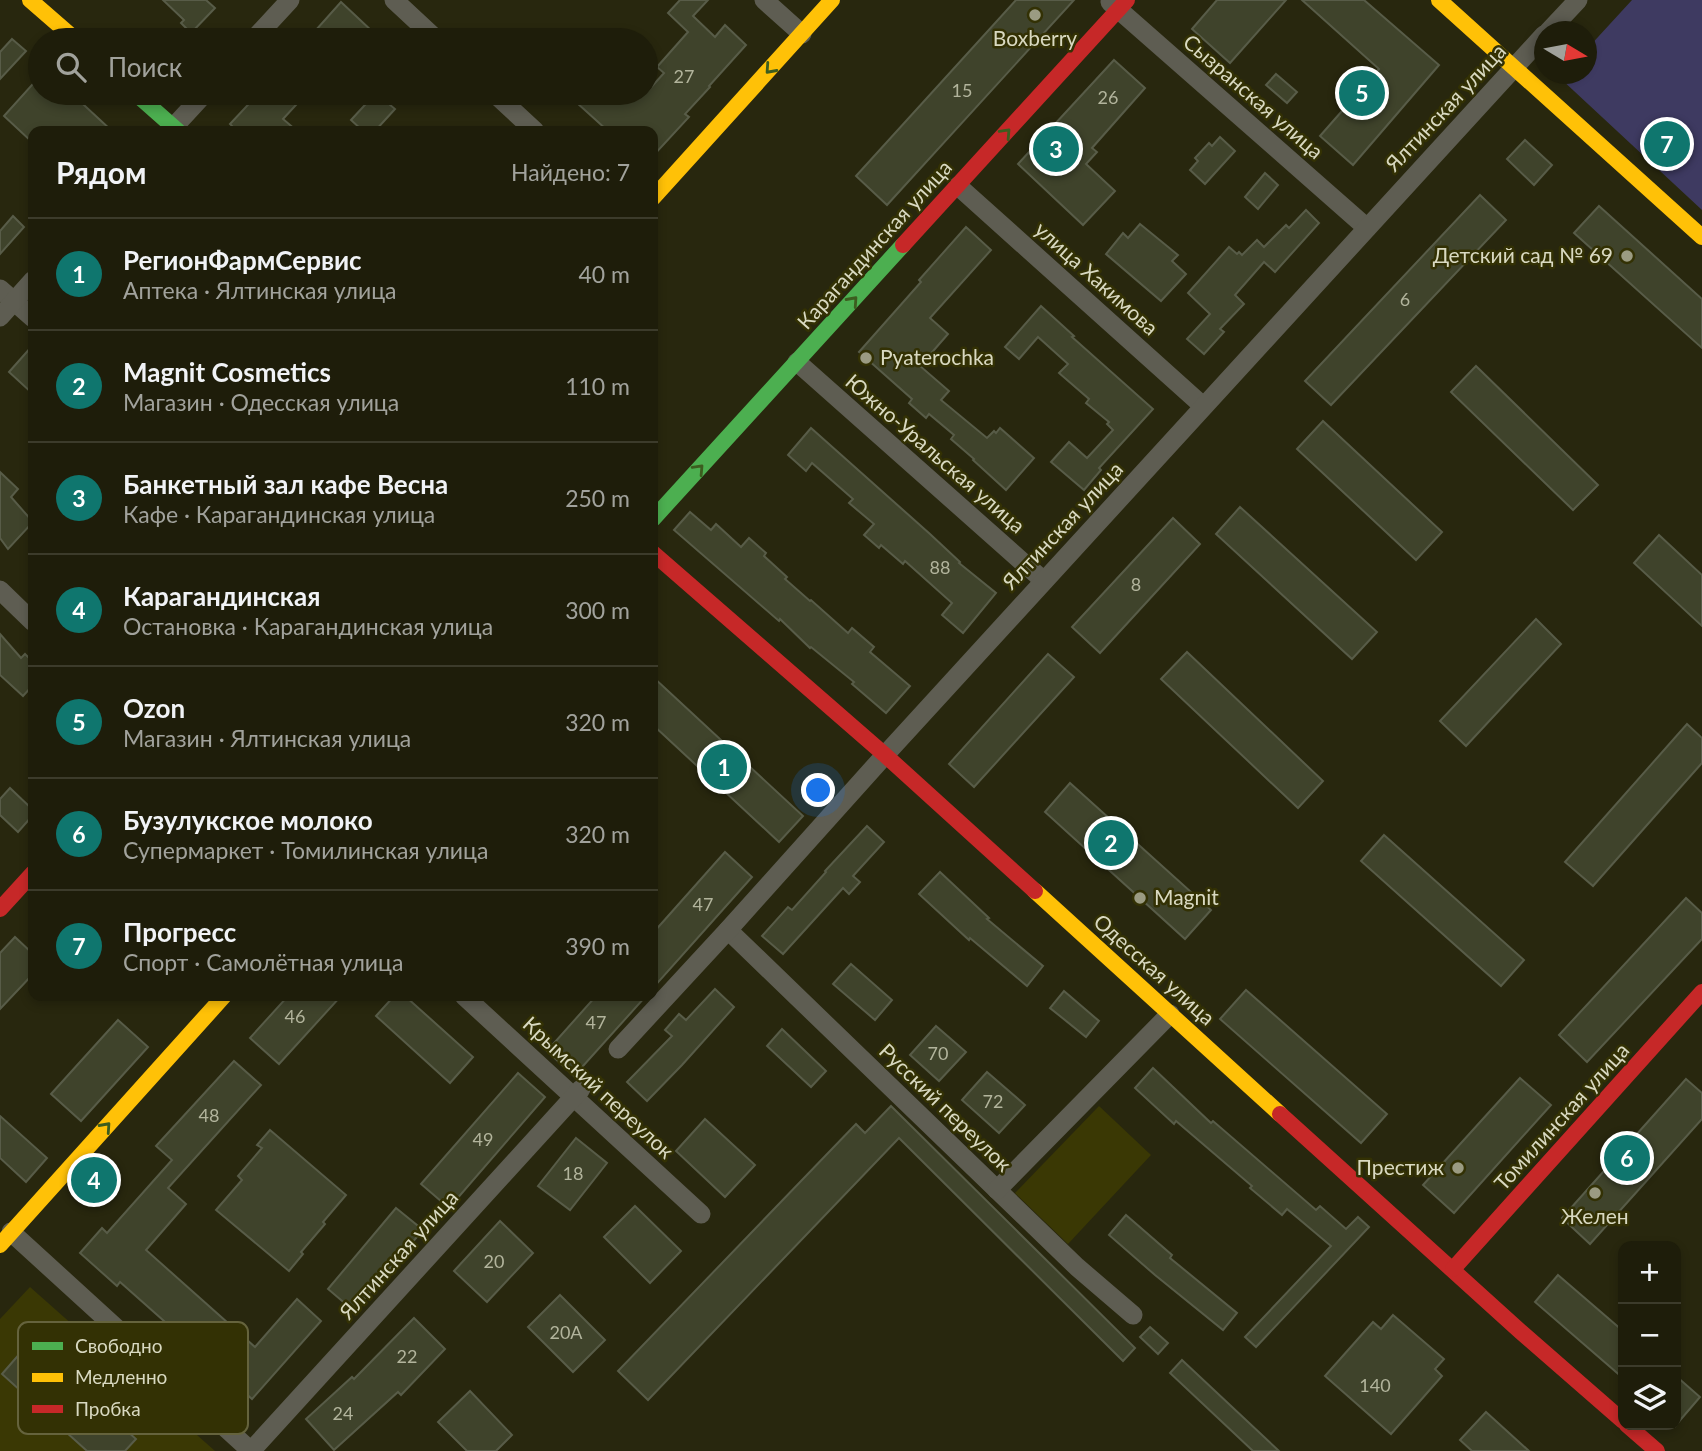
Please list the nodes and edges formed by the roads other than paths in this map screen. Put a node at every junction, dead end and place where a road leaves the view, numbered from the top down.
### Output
1 (30, 0) edge
2 (290, 0) edge
3 (394, 0) edge
4 (764, 0) edge
5 (832, 0) edge
6 (1439, 0) edge
7 (1578, 0) edge
8 (1118, 3) edge
9 (1558, 21) edge
10 (62, 28) edge
11 (264, 28) edge
12 (424, 28) edge
13 (802, 34) junction
14 (1534, 46) edge
15 (1514, 67) junction
16 (148, 105) edge
17 (195, 105) edge
18 (507, 105) edge
19 (170, 126) edge
20 (177, 126) edge
21 (530, 126) edge
22 (958, 186) junction
23 (658, 192) edge
24 (1367, 228) junction
25 (1702, 237) edge
26 (28, 283) edge
27 (7, 295) edge
28 (28, 314) edge
29 (0, 317) edge
30 (797, 362) junction
31 (1203, 407) junction
32 (658, 514) edge
33 (658, 558) edge
34 (1044, 580) junction
35 (0, 590) edge
36 (28, 617) edge
37 (884, 755) junction
38 (28, 878) edge
39 (0, 909) edge
40 (728, 930) junction
41 (1702, 992) edge
42 (219, 1001) edge
43 (470, 1001) edge
44 (1170, 1014) junction
45 (618, 1049) dead end
46 (578, 1093) junction
47 (997, 1190) junction
48 (701, 1214) dead end
49 (4, 1233) edge
50 (1453, 1269) junction
51 (1133, 1315) dead end
52 (105, 1322) edge
53 (1618, 1417) edge
54 (1633, 1430) edge
55 (232, 1434) edge
56 (251, 1451) edge
57 (1657, 1451) edge

1 - 10 street
2 - 11 street
3 - 12 street
4 - 13 street
5 - 13 street
6 - 15 street
7 - 9 street, Ялтинская улица
22 -> 8 street, Карагандинская улица
8 - 24 street, Сызранская улица
13 -> 23 street
14 - 15 street, Ялтинская улица
15 - 24 street, Ялтинская улица
15 - 25 street
16 - 19 street
17 - 20 street
18 - 21 street
30 -> 22 street, Карагандинская улица
22 - 31 street, улица Хакимова
24 - 31 street, Ялтинская улица
26 - 27 street
27 - 28 street
27 - 29 street
32 -> 30 street, Карагандинская улица
30 - 34 street, Южно-Уральская улица
31 - 34 street, Ялтинская улица
33 - 37 street, Одесская улица
34 - 37 street, Ялтинская улица
35 - 36 street
37 - 40 street, Ялтинская улица
37 - 44 street, Одесская улица
38 - 39 street
40 - 45 street, Ялтинская улица
40 - 47 street, Русский переулок
41 - 50 street, Томилинская улица
49 -> 42 street
43 - 46 street, Крымский переулок
44 - 47 street
44 - 50 street, Одесская улица
46 - 48 street, Крымский переулок
46 - 56 street, Ялтинская улица
47 - 51 street, Русский переулок
49 - 52 street
50 - 53 street, Одесская улица
54 - 57 street, Одесская улица
55 - 56 street

